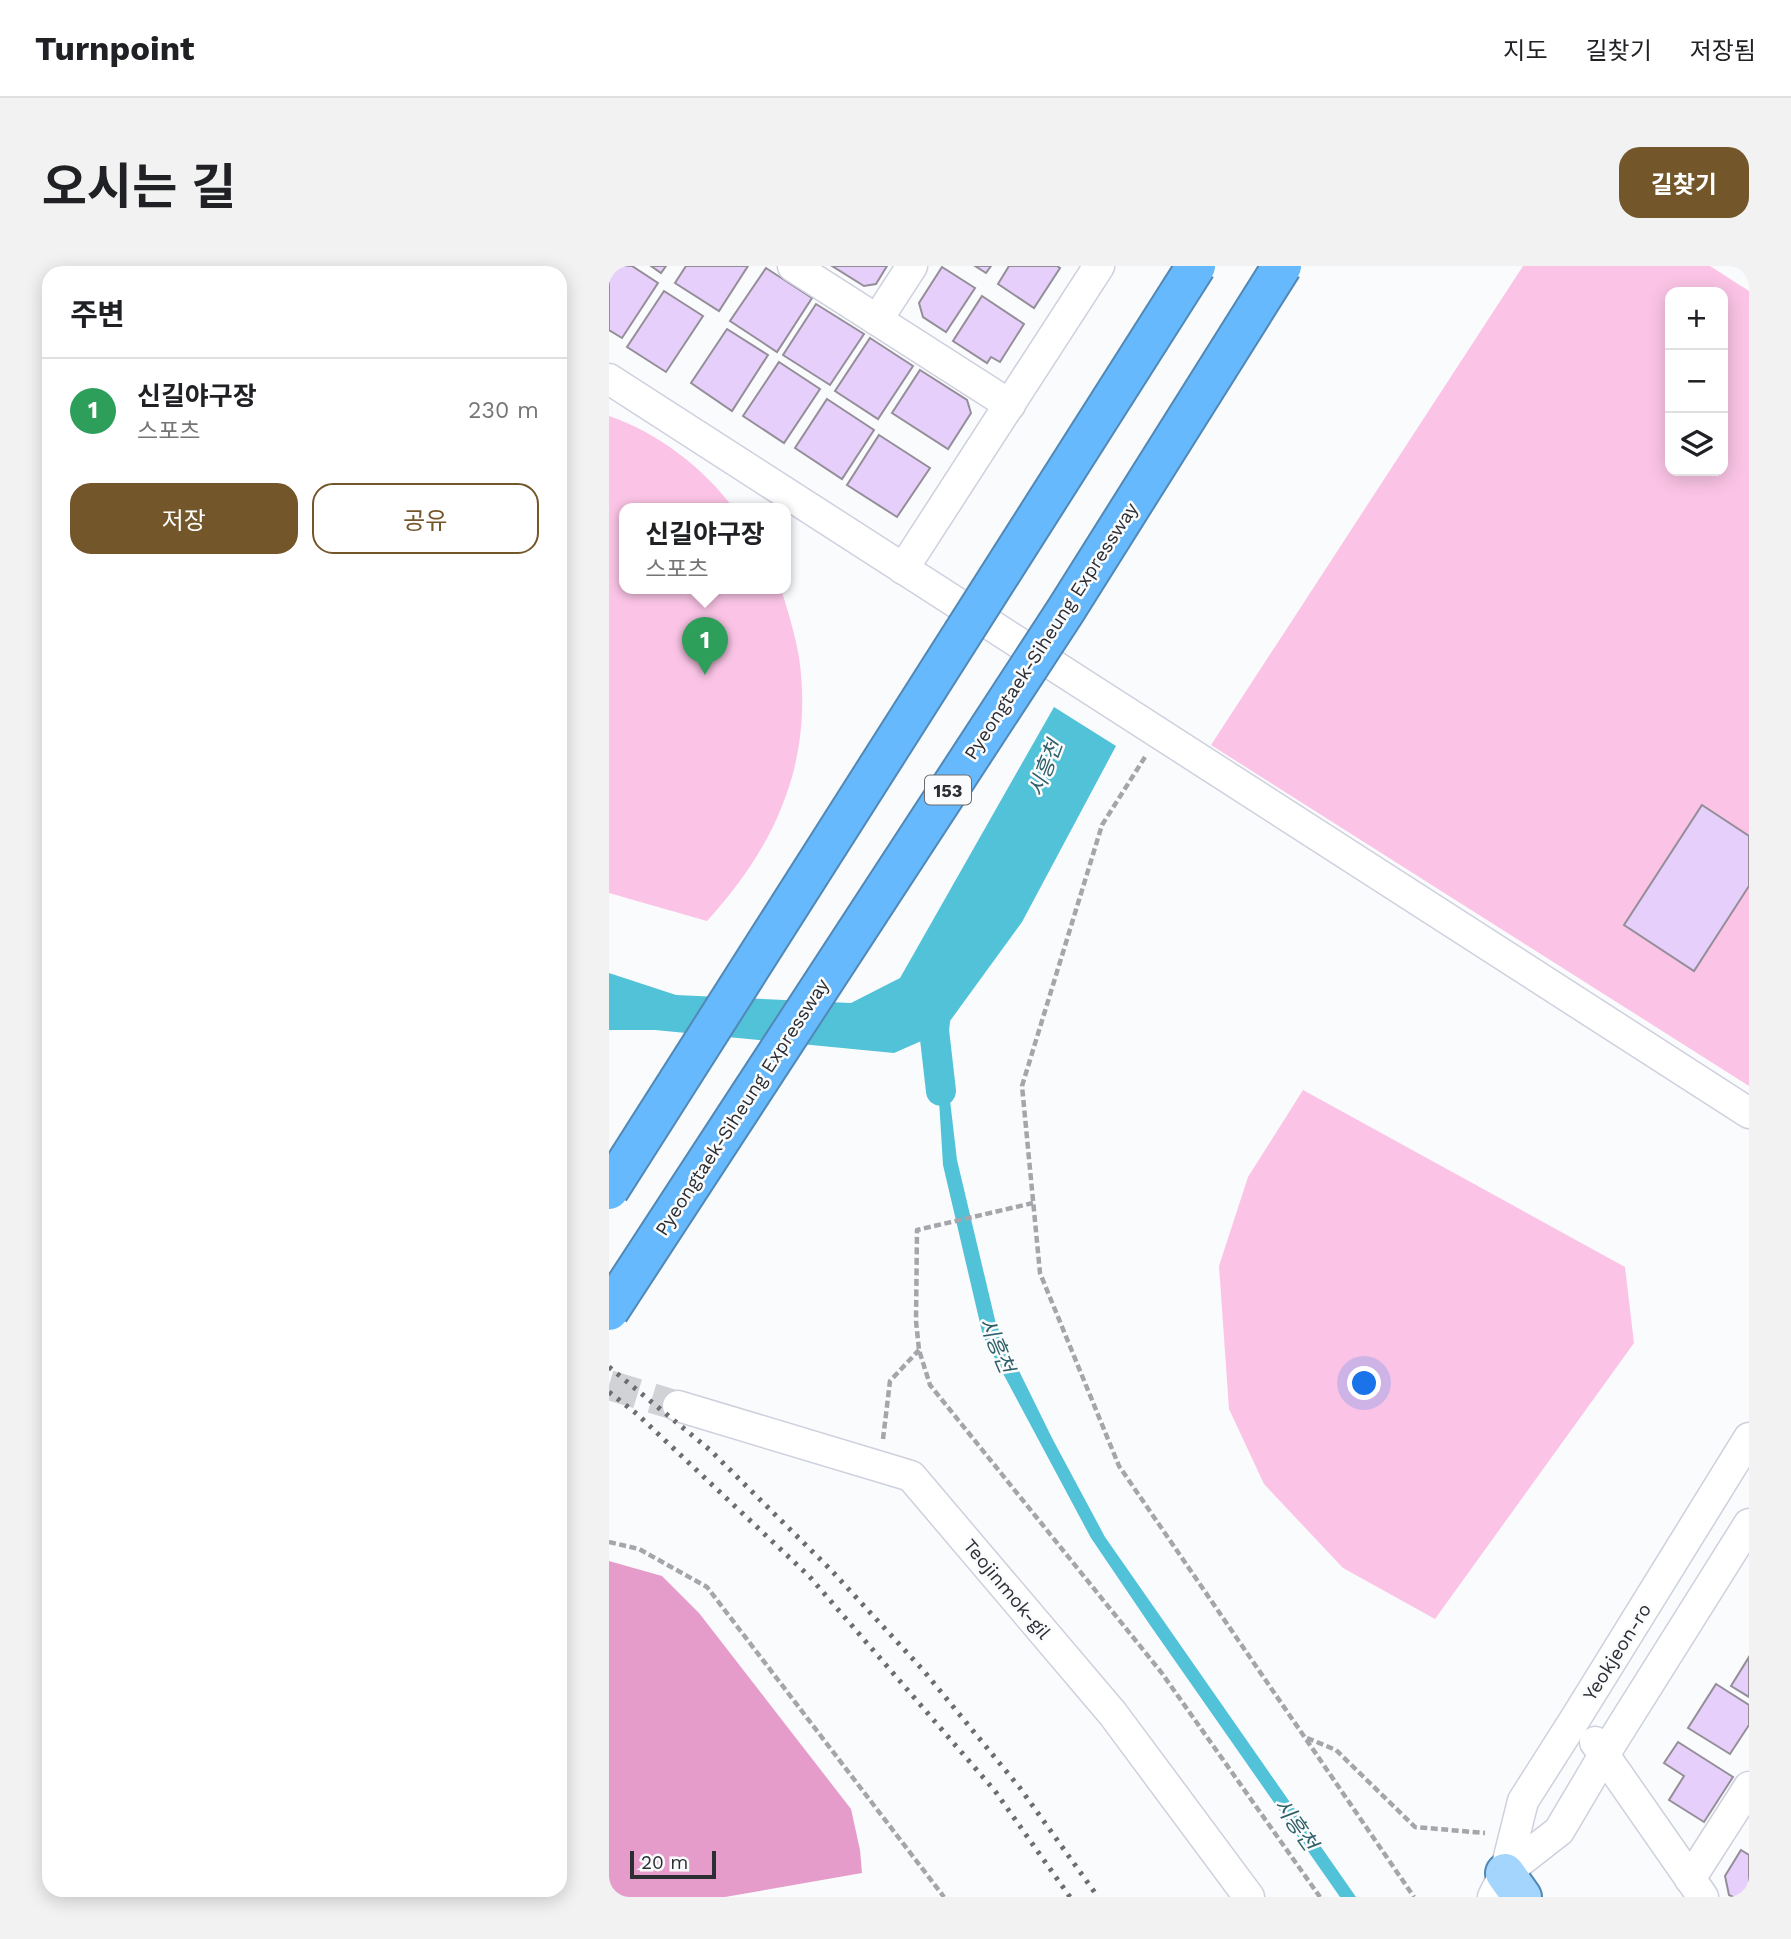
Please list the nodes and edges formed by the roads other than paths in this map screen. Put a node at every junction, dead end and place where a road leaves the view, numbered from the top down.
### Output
1 (793, 266) edge
2 (912, 266) edge
3 (1099, 266) edge
4 (1196, 266) edge
5 (1282, 266) edge
6 (877, 320) junction
7 (609, 379) edge
8 (1010, 405) junction
9 (903, 569) junction
10 (1749, 1113) edge
11 (609, 1191) edge
12 (609, 1311) edge
13 (678, 1406) tunnel mouth
14 (1749, 1438) edge
15 (1749, 1524) edge
16 (1577, 1716) junction
17 (1604, 1755) junction
18 (1749, 1787) edge
19 (1697, 1888) edge
20 (1506, 1889) edge
21 (1249, 1897) edge

1 - 6 street
2 - 6 street
3 - 8 street
4 - 11 highway, bridge
5 - 12 highway, Pyeongtaek-Siheung Expressway / 153, bridge
6 - 8 street
7 - 9 street
8 - 9 street
9 - 10 street
13 - 21 street, Teojinmok-gil
14 - 16 street, Yeokjeon-ro
15 - 17 street, Yeokjeon-ro
16 - 17 street
16 - 20 street, Yeokjeon-ro
17 - 19 street
17 - 20 street, Yeokjeon-ro
18 - 19 street

